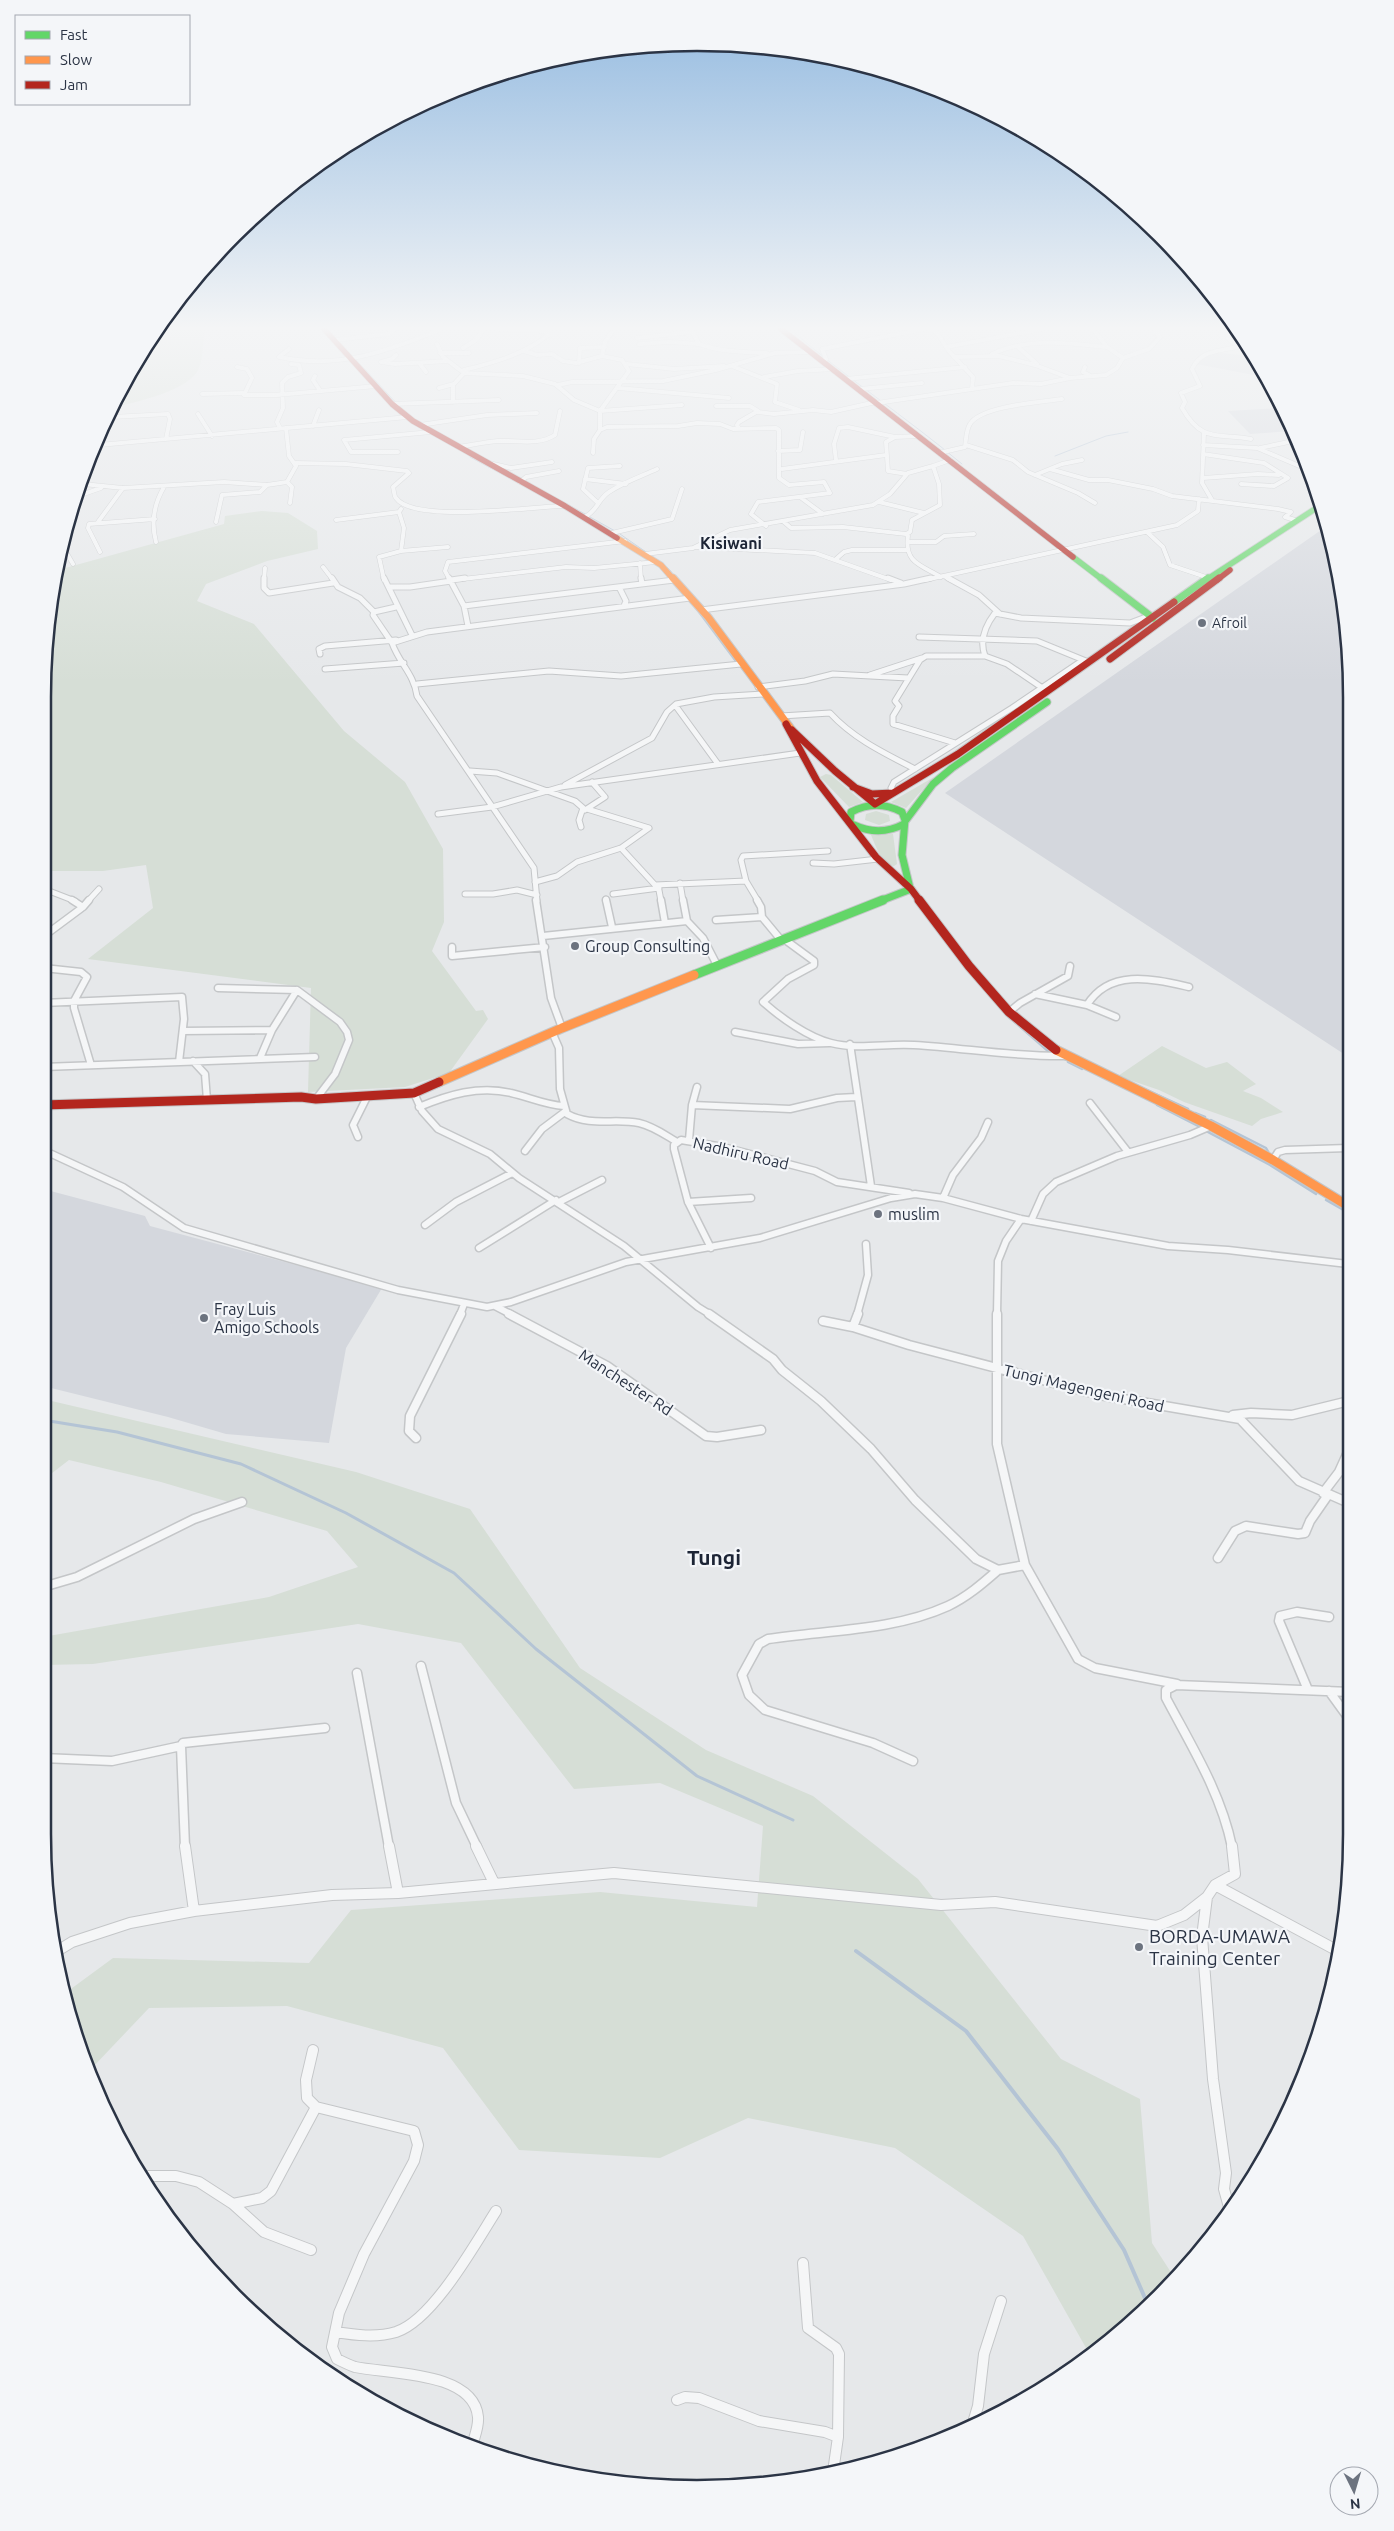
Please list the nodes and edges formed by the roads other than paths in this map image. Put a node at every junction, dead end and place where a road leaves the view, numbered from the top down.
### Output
1 (288, 447) edge
2 (348, 447) edge
3 (459, 447) edge
4 (593, 447) edge
5 (778, 447) edge
6 (800, 447) edge
7 (834, 447) edge
8 (886, 447) edge
9 (932, 447) edge
10 (962, 447) edge
11 (972, 447) edge
12 (1203, 447) edge
13 (1241, 447) edge
14 (1262, 447) edge
15 (1257, 448) junction
16 (778, 451) junction
17 (398, 452) dead end
18 (593, 453) dead end
19 (939, 453) junction
20 (1203, 454) junction
21 (886, 455) junction
22 (836, 460) junction
23 (950, 460) junction
24 (1082, 460) dead end
25 (552, 462) dead end
26 (296, 463) junction
27 (489, 463) junction
28 (620, 466) dead end
29 (933, 466) junction
30 (1300, 466) edge
31 (657, 469) dead end
32 (782, 469) dead end
33 (1050, 469) junction
34 (559, 472) dead end
35 (907, 474) junction
36 (1035, 475) junction
37 (1284, 475) junction
38 (1202, 478) junction
39 (585, 479) junction
40 (287, 482) junction
41 (520, 482) junction
42 (626, 484) junction
43 (1241, 484) dead end
44 (88, 485) edge
45 (267, 485) junction
46 (104, 487) junction
47 (164, 487) junction
48 (122, 488) junction
49 (682, 489) dead end
50 (84, 494) edge
51 (800, 497) junction
52 (1199, 499) junction
53 (1212, 500) junction
54 (879, 502) junction
55 (290, 503) dead end
56 (598, 503) junction
57 (1095, 503) dead end
58 (404, 504) junction
59 (565, 506) junction
60 (1314, 509) edge
61 (399, 512) junction
62 (924, 513) junction
63 (823, 514) junction
64 (1316, 515) edge
65 (585, 517) junction
66 (155, 519) junction
67 (336, 520) dead end
68 (1295, 520) junction
69 (98, 522) junction
70 (216, 522) dead end
71 (784, 522) junction
72 (766, 526) junction
73 (612, 533) junction
74 (1148, 533) junction
75 (906, 534) junction
76 (974, 534) dead end
77 (625, 541) junction
78 (156, 542) dead end
79 (908, 542) junction
80 (448, 546) dead end
81 (696, 547) junction
82 (906, 550) junction
83 (401, 551) junction
84 (100, 552) dead end
85 (1067, 552) junction
86 (68, 555) edge
87 (642, 559) junction
88 (836, 559) junction
89 (73, 564) dead end
90 (323, 567) dead end
91 (265, 568) dead end
92 (943, 576) junction
93 (1206, 577) junction
94 (674, 580) junction
95 (451, 581) junction
96 (333, 582) junction
97 (642, 584) junction
98 (904, 584) junction
99 (389, 587) junction
100 (619, 587) junction
101 (690, 598) junction
102 (464, 606) junction
103 (624, 606) junction
104 (396, 607) junction
105 (701, 610) junction
106 (374, 612) junction
107 (1000, 614) junction
108 (1152, 617) junction
109 (468, 626) junction
110 (412, 635) junction
111 (919, 637) dead end
112 (984, 639) junction
113 (391, 642) junction
114 (320, 654) dead end
115 (985, 656) junction
116 (922, 658) junction
117 (1087, 661) junction
118 (404, 663) junction
119 (742, 664) junction
120 (325, 669) dead end
121 (868, 676) junction
122 (908, 678) junction
123 (416, 684) junction
124 (1041, 687) junction
125 (760, 690) junction
126 (675, 705) junction
127 (783, 720) junction
128 (955, 743) junction
129 (800, 753) junction
130 (718, 764) junction
131 (915, 769) junction
132 (470, 771) junction
133 (592, 782) junction
134 (561, 787) junction
135 (853, 787) junction
136 (908, 787) junction
137 (549, 791) junction
138 (895, 792) junction
139 (876, 804) junction
140 (492, 807) junction
141 (585, 810) junction
142 (438, 814) dead end
143 (905, 822) junction
144 (852, 823) junction
145 (581, 827) dead end
146 (621, 848) junction
147 (828, 852) dead end
148 (878, 859) junction
149 (813, 863) dead end
150 (746, 881) junction
151 (535, 882) junction
152 (680, 883) junction
153 (658, 886) junction
154 (99, 889) dead end
155 (911, 889) junction
156 (51, 892) edge
157 (465, 894) dead end
158 (613, 894) dead end
159 (537, 895) junction
160 (606, 899) dead end
161 (83, 907) junction
162 (762, 917) junction
163 (716, 920) dead end
164 (687, 921) junction
165 (665, 922) junction
166 (612, 927) junction
167 (51, 931) edge
168 (542, 936) junction
169 (783, 940) junction
170 (452, 947) dead end
171 (545, 947) junction
172 (717, 965) junction
173 (1070, 966) dead end
174 (51, 969) edge
175 (1189, 987) dead end
176 (218, 988) dead end
177 (297, 990) junction
178 (1035, 994) junction
179 (74, 1001) junction
180 (51, 1003) edge
181 (1087, 1006) junction
182 (1009, 1012) junction
183 (1116, 1017) dead end
184 (272, 1030) junction
185 (557, 1030) junction
186 (183, 1031) junction
187 (735, 1032) dead end
188 (832, 1043) junction
189 (850, 1044) junction
190 (1066, 1056) junction
191 (315, 1057) dead end
192 (260, 1058) junction
193 (193, 1061) junction
194 (179, 1062) junction
195 (91, 1065) junction
196 (51, 1067) edge
197 (697, 1087) dead end
198 (414, 1093) junction
199 (301, 1097) junction
200 (366, 1097) junction
201 (856, 1097) junction
202 (316, 1099) junction
203 (207, 1100) junction
204 (149, 1102) junction
205 (1090, 1103) dead end
206 (51, 1105) edge
207 (692, 1106) junction
208 (419, 1107) junction
209 (565, 1108) junction
210 (988, 1122) dead end
211 (1211, 1126) junction
212 (358, 1137) dead end
213 (689, 1140) junction
214 (677, 1142) junction
215 (1343, 1148) edge
216 (525, 1151) dead end
217 (1128, 1152) junction
218 (51, 1154) edge
219 (1273, 1160) junction
220 (512, 1173) junction
221 (602, 1180) dead end
222 (871, 1186) junction
223 (915, 1194) junction
224 (751, 1198) dead end
225 (943, 1198) junction
226 (558, 1201) junction
227 (688, 1202) junction
228 (1343, 1203) edge
229 (1021, 1219) junction
230 (1032, 1221) junction
231 (426, 1225) dead end
232 (866, 1244) dead end
233 (479, 1248) dead end
234 (711, 1248) junction
235 (640, 1259) junction
236 (1343, 1263) edge
237 (464, 1304) junction
238 (495, 1306) junction
239 (823, 1322) dead end
240 (853, 1327) junction
241 (998, 1368) junction
242 (1343, 1402) edge
243 (1230, 1416) junction
244 (761, 1430) dead end
245 (416, 1438) dead end
246 (1343, 1465) edge
247 (1326, 1494) junction
248 (1343, 1501) edge
249 (242, 1502) dead end
250 (1218, 1558) dead end
251 (1025, 1565) junction
252 (998, 1570) junction
253 (51, 1585) edge
254 (1329, 1617) dead end
255 (421, 1666) dead end
256 (357, 1673) dead end
257 (1180, 1685) junction
258 (1308, 1690) junction
259 (1329, 1691) junction
260 (1343, 1692) edge
261 (1343, 1710) edge
262 (325, 1728) dead end
263 (181, 1746) junction
264 (51, 1759) edge
265 (913, 1761) dead end
266 (494, 1883) junction
267 (1215, 1885) junction
268 (398, 1893) junction
269 (1207, 1897) junction
270 (194, 1911) junction
271 (62, 1948) edge
272 (1332, 1948) edge
273 (314, 2050) dead end
274 (316, 2107) junction
275 (150, 2176) edge
276 (1228, 2202) edge
277 (233, 2204) junction
278 (496, 2211) dead end
279 (311, 2250) dead end
280 (803, 2263) dead end
281 (1001, 2301) dead end
282 (335, 2332) junction
283 (677, 2400) dead end
284 (975, 2417) edge
285 (838, 2437) junction
286 (474, 2440) edge
287 (835, 2464) edge

1 - 26 street
2 - 17 street
3 - 27 main road
4 - 18 street
5 - 16 street
6 - 16 street
7 - 22 street
8 - 21 street
9 - 19 main road
10 - 19 street
11 - 36 street
12 - 20 street
13 - 15 street
14 - 15 street
15 - 30 street
16 - 51 street
19 - 23 main road
20 - 37 street
20 - 38 street
21 - 22 street
21 - 35 street
22 - 32 street
23 - 29 street
23 - 85 main road
24 - 33 street
25 - 27 street
26 - 40 street
26 - 58 street
27 - 41 main road
28 - 39 street
29 - 35 street
29 - 62 street
31 - 42 street
33 - 36 street
33 - 52 street
34 - 41 street
35 - 54 street
36 - 57 street
37 - 38 street
37 - 43 street
38 - 53 street
39 - 42 street
39 - 56 street
40 - 45 street
40 - 55 street
41 - 59 main road
42 - 56 street
44 - 46 street
45 - 47 street
45 - 70 street
46 - 48 street
46 - 50 street
47 - 48 street
47 - 66 street
48 - 69 street
49 - 73 street
51 - 63 street
51 - 72 street
52 - 53 street
52 - 74 street
53 - 68 street
54 - 62 street
54 - 63 street
56 - 65 street
58 - 59 street
58 - 61 street
59 - 65 main road
60 - 68 main road
61 - 67 street
61 - 83 street
62 - 75 street
63 - 71 street
64 - 143 main road
65 - 73 main road
66 - 69 street
66 - 78 street
68 - 93 main road
69 - 84 street
71 - 72 street
71 - 75 street
72 - 81 street
73 - 77 main road
74 - 85 street
74 - 93 street
75 - 79 street
76 - 79 street
77 - 87 main road
77 - 95 street
79 - 82 street
80 - 83 street
81 - 87 street
81 - 88 street
82 - 88 street
82 - 92 street
83 - 99 street
85 - 92 street
85 - 108 main road
86 - 89 street
87 - 94 main road
87 - 95 street
87 - 97 street
88 - 98 street
90 - 96 street
91 - 96 street
92 - 98 street
92 - 107 street
93 - 108 main road
94 - 97 street
94 - 101 main road
95 - 99 street
95 - 102 street
96 - 106 street
97 - 100 street
98 - 105 street
99 - 104 street
100 - 102 street
100 - 103 street
101 - 103 street
101 - 105 main road
102 - 109 street
103 - 109 street
104 - 106 street
104 - 110 street
105 - 119 main road
106 - 113 street
107 - 108 street
107 - 112 street
108 - 117 main road
109 - 110 street
110 - 113 street
111 - 112 street
112 - 115 street
112 - 117 street
113 - 114 street
113 - 118 street
115 - 116 street
115 - 124 street
116 - 121 street
116 - 122 street
117 - 124 street
117 - 136 main road
118 - 120 street
118 - 123 street
119 - 123 street
119 - 125 main road
121 - 122 street
121 - 125 street
122 - 128 street
123 - 132 street
124 - 128 street
125 - 126 street
125 - 127 main road
126 - 130 street
126 - 134 street
127 - 129 main road
127 - 131 street
127 - 135 main road
128 - 131 street
129 - 130 street
129 - 144 main road
130 - 133 street
131 - 138 street
132 - 137 street
132 - 140 street
133 - 134 street
133 - 141 street
134 - 137 street
135 - 138 main road
135 - 139 main road
136 - 138 main road
136 - 139 main road
137 - 140 street
137 - 141 street
139 - 143 main road
139 - 144 main road
140 - 142 street
140 - 151 street
141 - 145 street
141 - 146 street
143 - 144 main road
143 - 155 main road
144 - 148 main road
146 - 151 street
146 - 153 street
147 - 150 street
148 - 149 street
148 - 155 main road
150 - 152 street
150 - 162 street
151 - 159 street
152 - 153 street
152 - 164 street
153 - 158 street
153 - 165 street
154 - 161 street
155 - 169 main road
155 - 182 main road
156 - 161 street
157 - 159 street
159 - 168 street
160 - 166 street
161 - 167 street
162 - 163 street
162 - 169 street
164 - 165 street
164 - 172 street
165 - 166 street
166 - 168 street
168 - 171 street
169 - 172 main road
169 - 188 street
170 - 171 street
171 - 185 street
172 - 185 main road
173 - 178 street
174 - 179 street
175 - 181 street
176 - 177 street
177 - 184 street
177 - 202 street
178 - 181 street
178 - 182 street
179 - 180 street
179 - 186 street
179 - 195 street
181 - 183 street
182 - 190 main road
184 - 186 street
184 - 192 street
185 - 198 main road
185 - 209 street
186 - 194 street
187 - 188 street
188 - 189 street
189 - 190 street
189 - 201 street
190 - 211 main road
191 - 192 street
192 - 193 street
193 - 194 street
193 - 203 street
194 - 195 street
195 - 196 street
197 - 207 street
198 - 200 main road
198 - 208 street
199 - 202 main road
199 - 203 main road
199 - 204 main road
200 - 202 main road
200 - 212 street
201 - 207 street
201 - 222 street
203 - 204 main road
204 - 206 main road
205 - 217 street
207 - 213 street
208 - 209 street
208 - 220 street
209 - 214 street
209 - 216 street
210 - 225 street
211 - 217 street
211 - 219 main road
213 - 214 street, Nadhiru Road
213 - 222 street, Nadhiru Road
214 - 227 street, Nadhiru Road
215 - 219 street
217 - 230 street
218 - 237 street
219 - 228 main road
220 - 226 street
220 - 231 street
221 - 226 street
222 - 223 street, Nadhiru Road
223 - 225 street, Nadhiru Road
223 - 234 street
224 - 227 street
225 - 229 street, Nadhiru Road
226 - 233 street
226 - 235 street
227 - 234 street, Nadhiru Road
229 - 230 street, Nadhiru Road
229 - 241 street
230 - 236 street, Nadhiru Road
232 - 240 street
234 - 235 street
235 - 238 street
235 - 252 street
237 - 238 street
237 - 245 street
238 - 244 street, Manchester Rd
239 - 240 street, Tungi Magengeni Road
240 - 241 street, Tungi Magengeni Road
241 - 243 street, Tungi Magengeni Road
241 - 251 street
242 - 243 street
243 - 247 street, Tungi Magengeni Road
246 - 247 street
247 - 248 street, Tungi Magengeni Road
247 - 250 street
249 - 253 street
251 - 252 street
251 - 257 street
252 - 265 street
254 - 258 street
255 - 266 street
256 - 268 street
257 - 258 street
257 - 267 street
258 - 259 street
259 - 260 street
259 - 261 street
262 - 263 street
263 - 264 street
263 - 270 street
266 - 268 street
266 - 269 street
267 - 269 street
267 - 272 street
268 - 270 street
269 - 276 street
270 - 271 street
273 - 274 street
274 - 277 street
274 - 282 street
275 - 277 street
277 - 279 street
278 - 282 street
280 - 285 street
281 - 284 street
282 - 286 street
283 - 285 street
285 - 287 street

